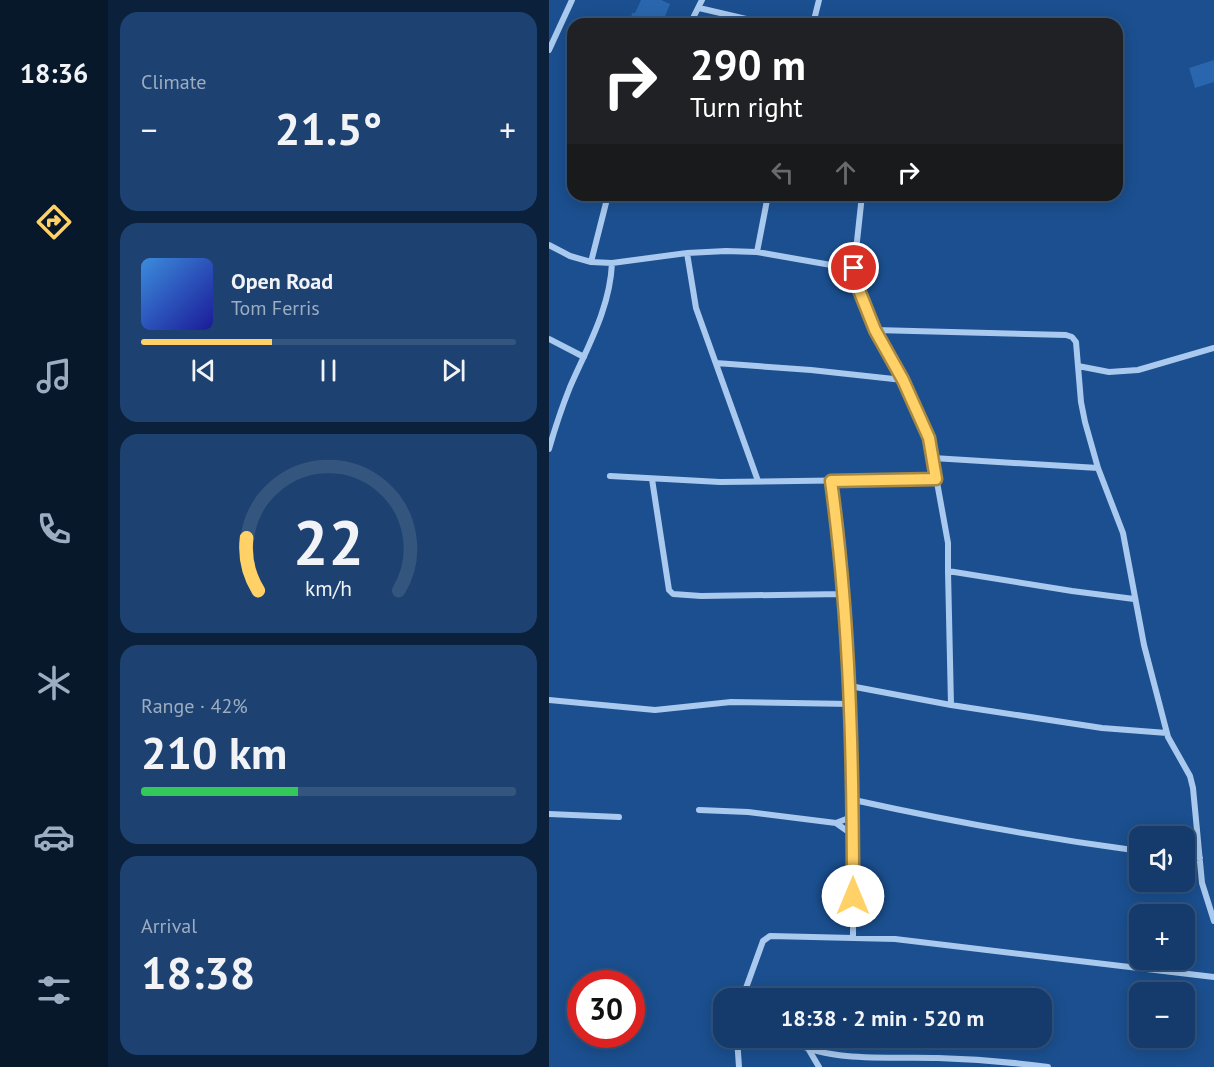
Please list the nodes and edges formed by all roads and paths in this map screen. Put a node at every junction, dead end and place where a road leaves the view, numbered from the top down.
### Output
1 (572, 0) edge
2 (702, 0) edge
3 (819, 0) edge
4 (699, 8) junction
5 (693, 18) edge
6 (742, 18) edge
7 (814, 18) edge
8 (549, 50) edge
9 (607, 201) edge
10 (767, 201) edge
11 (862, 201) edge
12 (549, 244) edge
13 (757, 252) junction
14 (687, 254) junction
15 (591, 262) junction
16 (612, 263) junction
17 (854, 268) junction
18 (875, 330) junction
19 (549, 339) edge
20 (1214, 348) edge
21 (584, 357) junction
22 (716, 363) junction
23 (1078, 366) junction
24 (903, 380) junction
25 (549, 449) edge
26 (933, 458) junction
27 (1098, 468) junction
28 (610, 476) dead end
29 (652, 478) junction
30 (936, 479) junction
31 (758, 481) junction
32 (831, 481) junction
33 (948, 571) junction
34 (843, 594) junction
35 (1134, 599) junction
36 (850, 686) junction
37 (549, 700) edge
38 (851, 704) junction
39 (951, 705) junction
40 (1167, 733) junction
41 (853, 800) junction
42 (699, 810) dead end
43 (549, 814) edge
44 (853, 816) junction
45 (619, 817) dead end
46 (836, 823) junction
47 (853, 835) junction
48 (1129, 849) edge
49 (1195, 857) edge
50 (1200, 858) junction
51 (1214, 921) edge
52 (853, 937) junction
53 (1214, 977) edge
54 (746, 988) edge
55 (738, 1048) edge
56 (805, 1048) edge
57 (809, 1050) junction
58 (1018, 1065) edge
59 (739, 1067) edge
60 (819, 1067) edge
61 (1048, 1067) edge

1 - 8 street
2 - 4 street
3 - 7 street
4 - 5 street
4 - 6 street
9 - 15 street
10 - 13 street
11 - 17 street
12 - 15 street
13 - 14 street
13 - 17 street
14 - 16 street
14 - 22 street
15 - 16 street
16 - 21 street
17 - 18 street
18 - 23 street
18 - 24 street
19 - 21 street
20 - 23 street
21 - 25 street
22 - 24 street
22 - 31 street
23 - 27 street
24 - 26 street
26 - 27 street
26 - 30 street
27 - 35 street
28 - 29 street
29 - 31 street
29 - 34 street
30 - 32 street
30 - 33 street
31 - 32 street
32 - 34 street
33 - 35 street
33 - 39 street
34 - 36 street
35 - 40 street
36 - 38 street
36 - 39 street
37 - 38 street
38 - 41 street
39 - 40 street
40 - 50 street
41 - 44 street
41 - 48 street
42 - 46 street
43 - 45 street
44 - 46 street
44 - 47 street
46 - 47 street
47 - 52 street
49 - 50 street
50 - 51 street
52 - 53 street
52 - 54 street
55 - 59 street
56 - 57 street
57 - 58 street
57 - 60 street
58 - 61 street

